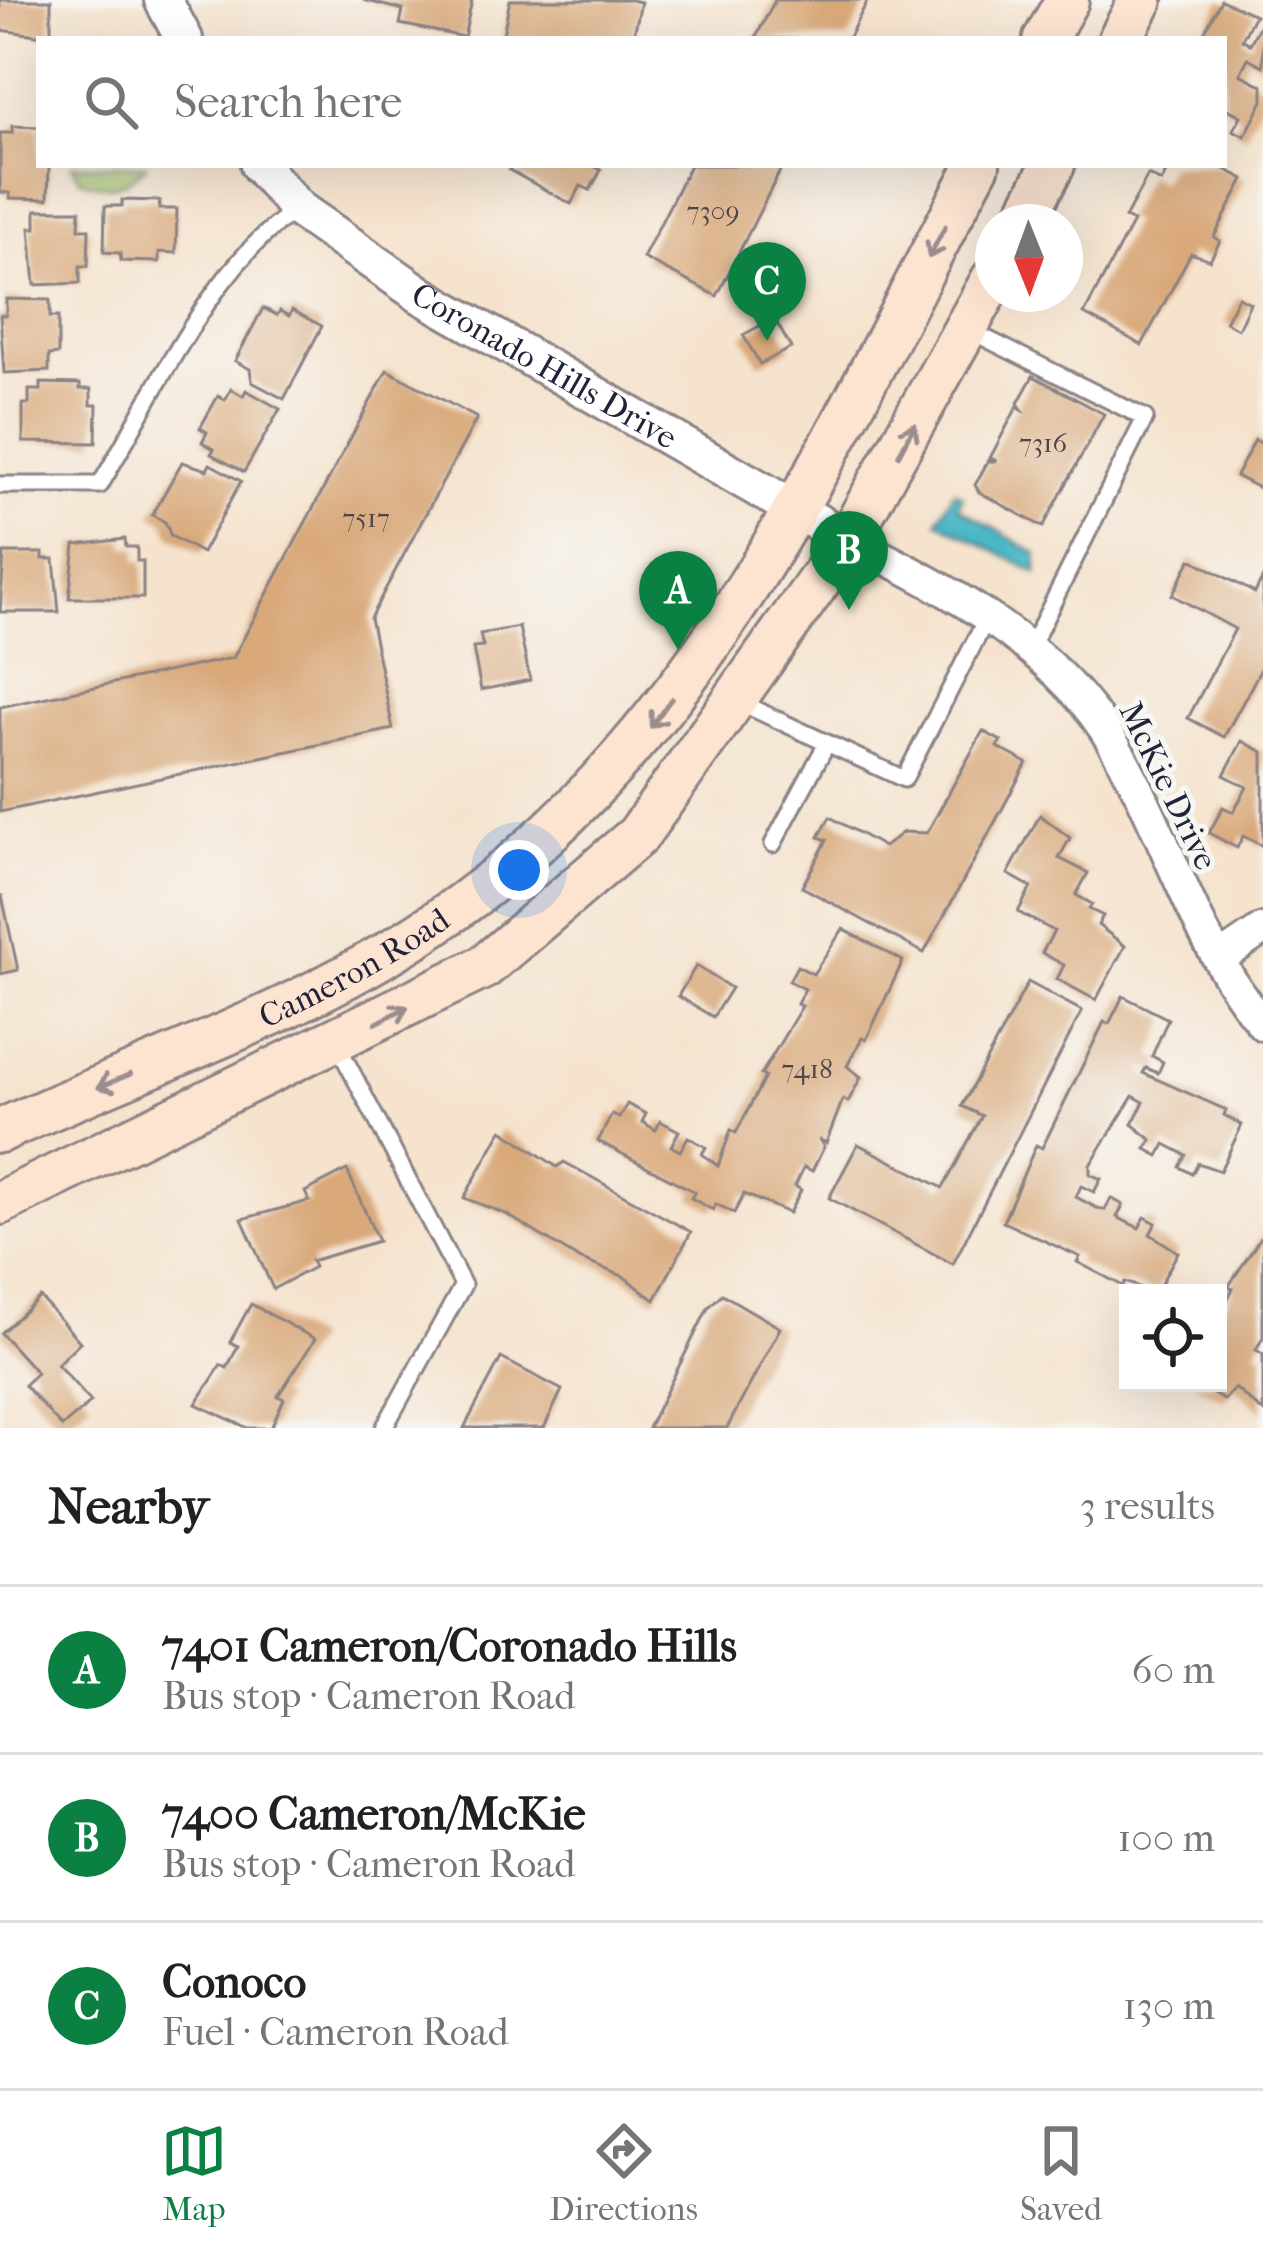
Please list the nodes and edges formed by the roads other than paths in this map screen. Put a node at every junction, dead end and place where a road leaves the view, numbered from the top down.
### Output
1 (163, 0) edge
2 (1067, 0) edge
3 (1141, 0) edge
4 (182, 36) edge
5 (1047, 36) edge
6 (1122, 36) edge
7 (262, 168) edge
8 (976, 168) edge
9 (1051, 168) edge
10 (1032, 204) edge
11 (298, 208) junction
12 (975, 312) edge
13 (967, 328) junction
14 (0, 485) edge
15 (794, 510) junction
16 (848, 540) junction
17 (987, 618) junction
18 (1029, 650) junction
19 (736, 700) junction
20 (827, 743) junction
21 (773, 844) dead end
22 (1263, 929) edge
23 (1220, 959) junction
24 (1263, 1025) edge
25 (221, 1036) junction
26 (337, 1043) junction
27 (249, 1085) junction
28 (0, 1131) edge
29 (0, 1203) edge
30 (384, 1428) edge

1 - 4 street
2 - 5 main road
3 - 6 main road
7 - 11 street, Coronado Hills Drive
8 -> 15 main road, Cameron Road
9 - 10 main road
11 - 14 lane
11 - 15 street, Coronado Hills Drive
12 - 13 main road, Cameron Road
16 -> 13 main road, Cameron Road
13 - 18 lane
15 - 16 street, Coronado Hills Drive
15 -> 25 main road, Cameron Road
16 - 17 street, McKie Drive
16 - 19 main road, Cameron Road
17 - 18 street, McKie Drive
17 - 20 lane
18 - 23 street, McKie Drive
19 - 20 lane
26 -> 19 main road, Cameron Road
20 - 21 lane
22 - 23 street
23 - 24 street, McKie Drive
25 - 27 main road
25 -> 28 main road, Cameron Road
26 - 27 main road, Cameron Road
26 - 30 lane
27 - 29 main road, Cameron Road

